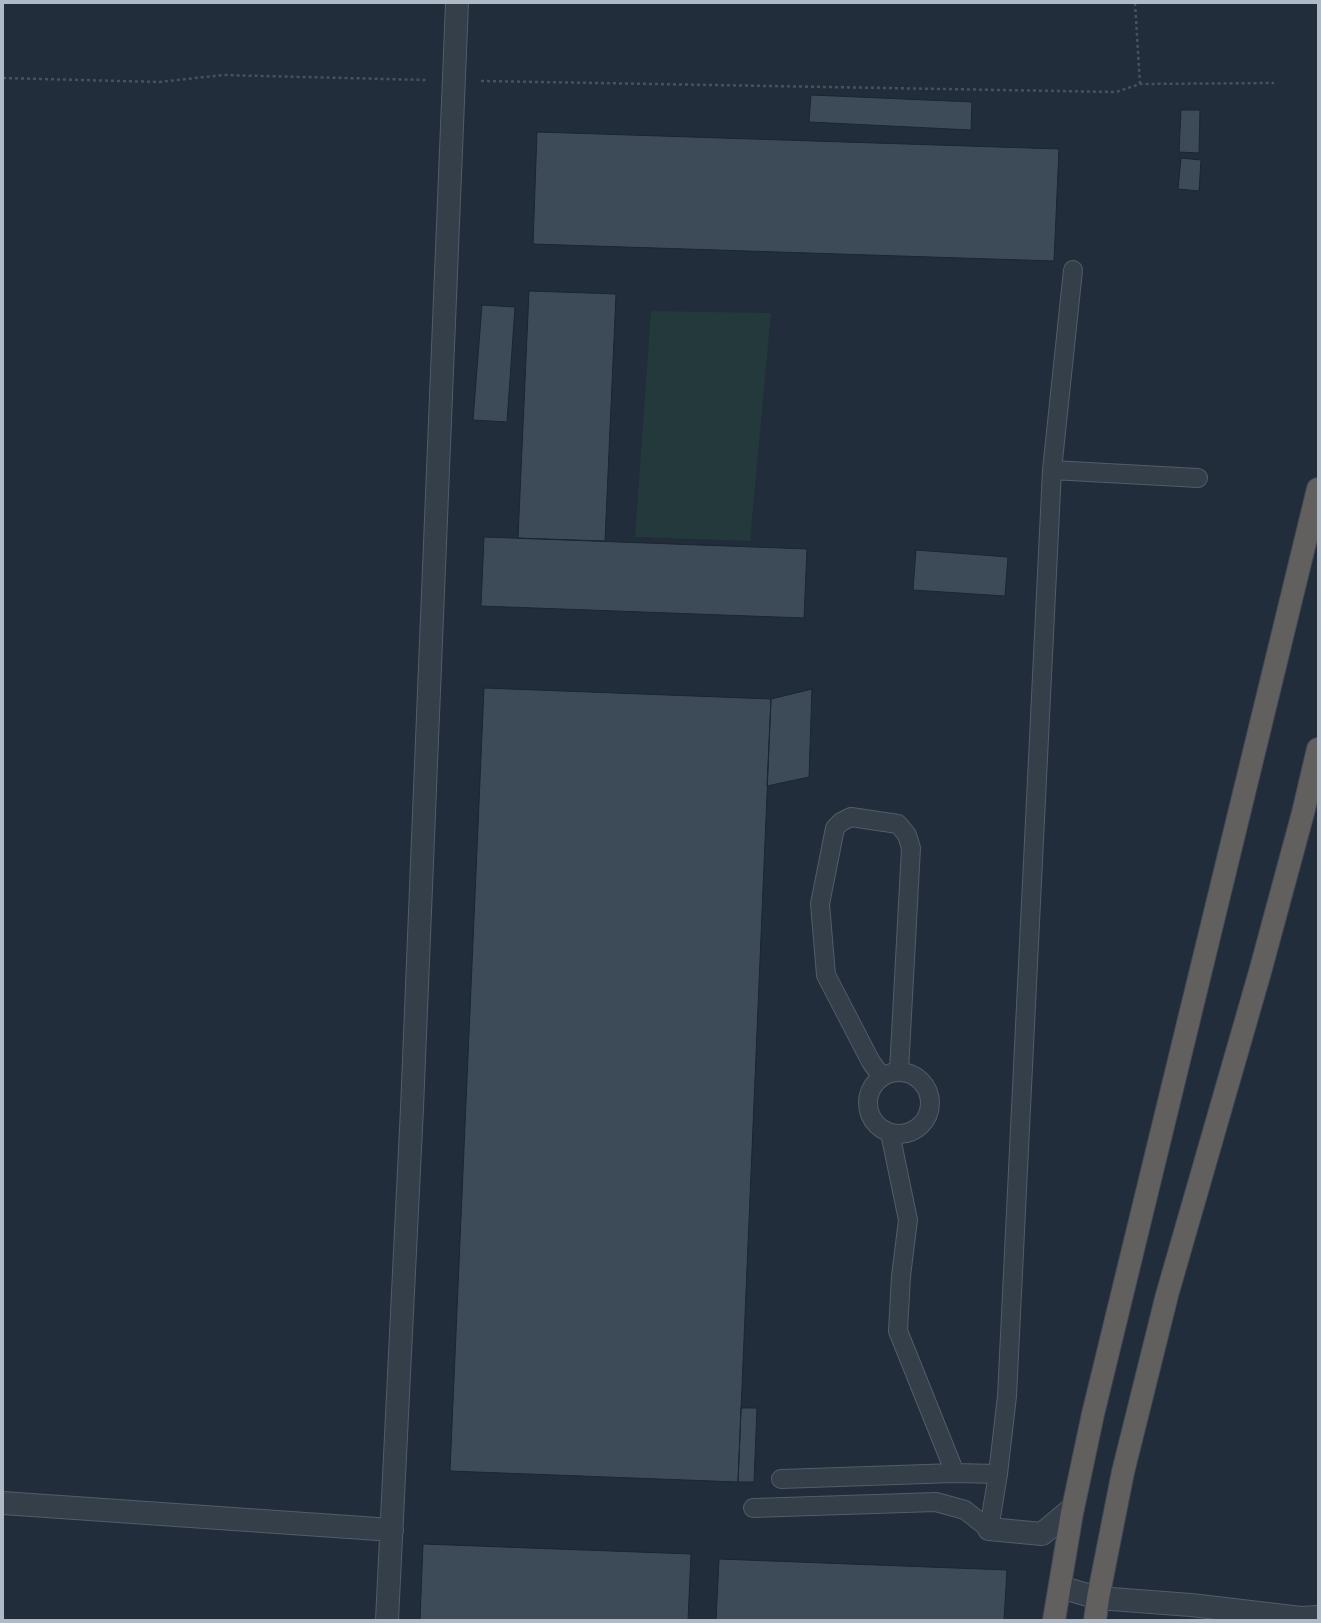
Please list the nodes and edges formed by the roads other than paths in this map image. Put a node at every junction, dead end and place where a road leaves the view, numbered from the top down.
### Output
1 (457, 3) edge
2 (1073, 270) dead end
3 (1052, 470) junction
4 (1198, 478) dead end
5 (1318, 489) edge
6 (1318, 749) edge
7 (899, 1071) junction
8 (882, 1077) junction
9 (890, 1133) junction
10 (955, 1473) junction
11 (998, 1474) junction
12 (781, 1479) dead end
13 (3, 1503) edge
14 (753, 1508) dead end
15 (1073, 1508) junction
16 (989, 1529) junction
17 (392, 1530) junction
18 (1060, 1587) junction
19 (1098, 1598) junction
20 (1318, 1617) edge
21 (387, 1620) edge
22 (1054, 1620) edge
23 (1089, 1620) edge
24 (1096, 1620) edge

1 - 17 street
2 - 3 lane
3 - 4 lane
3 - 11 lane
5 - 15 highway
6 - 19 highway
7 - 8 lane
7 - 8 lane
7 - 9 lane
8 - 9 lane
9 - 10 lane
10 - 11 lane
10 - 12 lane
11 - 16 lane
13 - 17 street
14 - 16 lane
15 - 16 street
15 - 18 highway
17 - 21 street
18 - 19 street
18 - 22 highway
19 - 20 street
19 - 23 highway
19 - 24 highway

